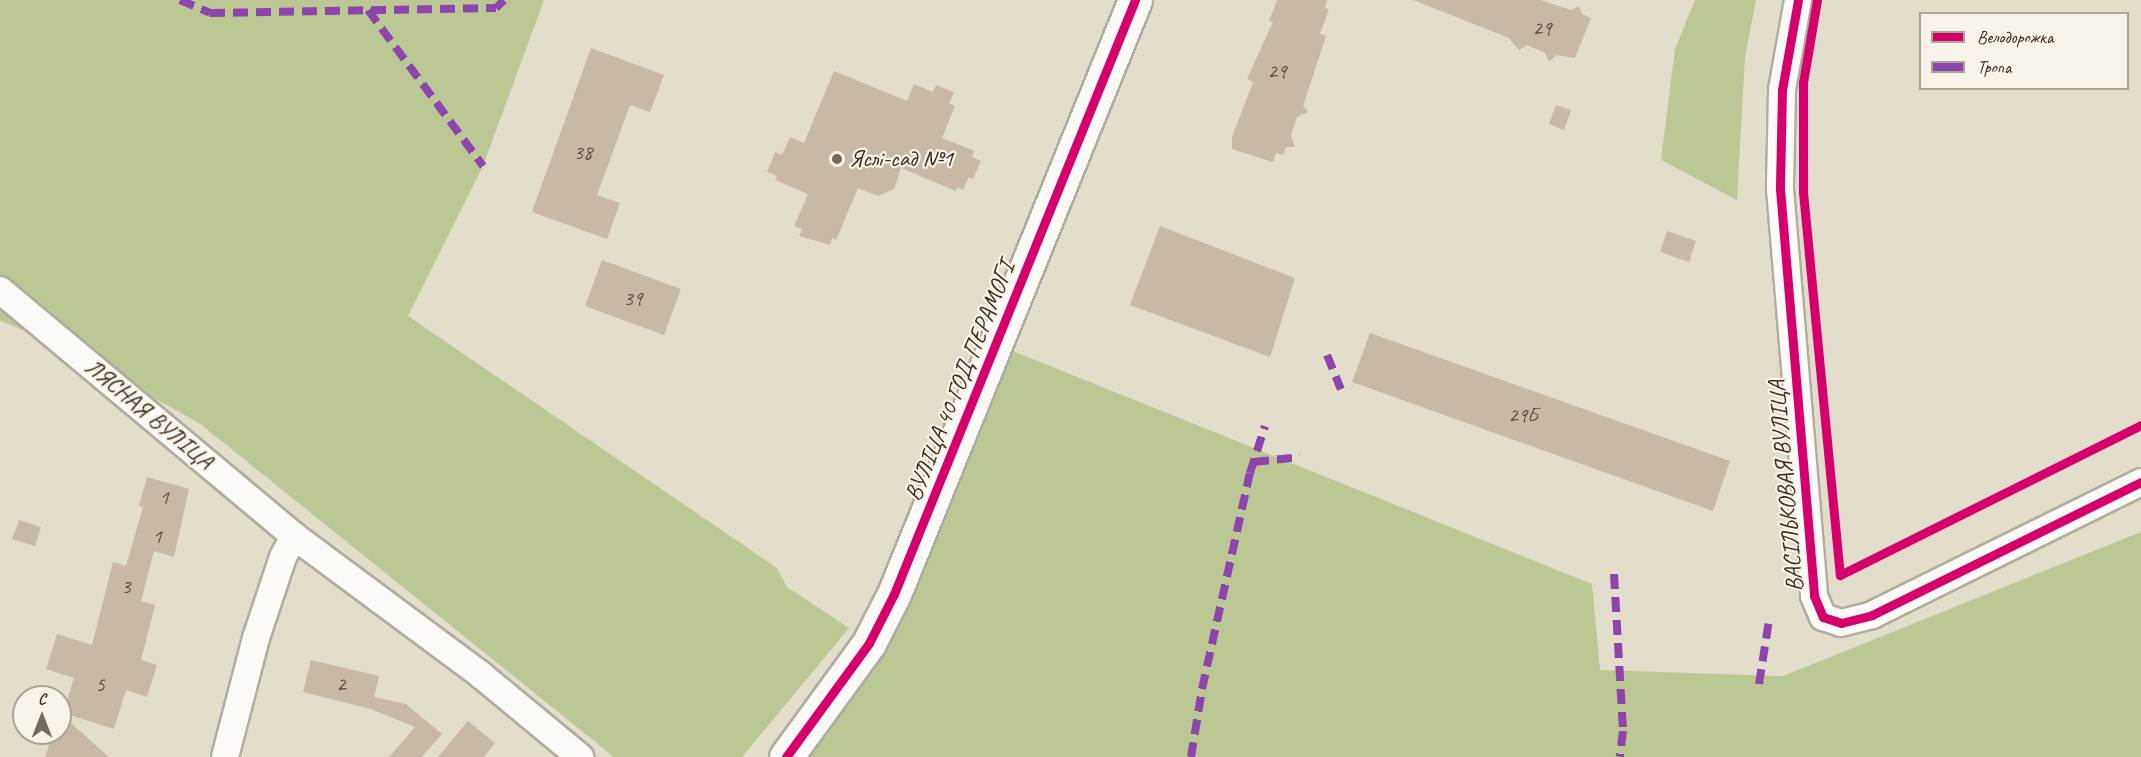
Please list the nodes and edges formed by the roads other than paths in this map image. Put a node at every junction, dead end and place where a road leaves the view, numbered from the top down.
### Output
1 (1135, 0) edge
2 (1798, 0) edge
3 (2, 291) edge
4 (2141, 482) edge
5 (294, 536) junction
6 (225, 757) edge
7 (579, 757) edge
8 (786, 757) edge

1 - 8 street, ВУЛІЦА 40 ГОД ПЕРАМОГІ
2 - 4 street, ВАСІЛЬКОВАЯ ВУЛІЦА
3 - 5 street, ЛЯСНАЯ ВУЛІЦА
5 - 6 street
5 - 7 street, ЛЯСНАЯ ВУЛІЦА

